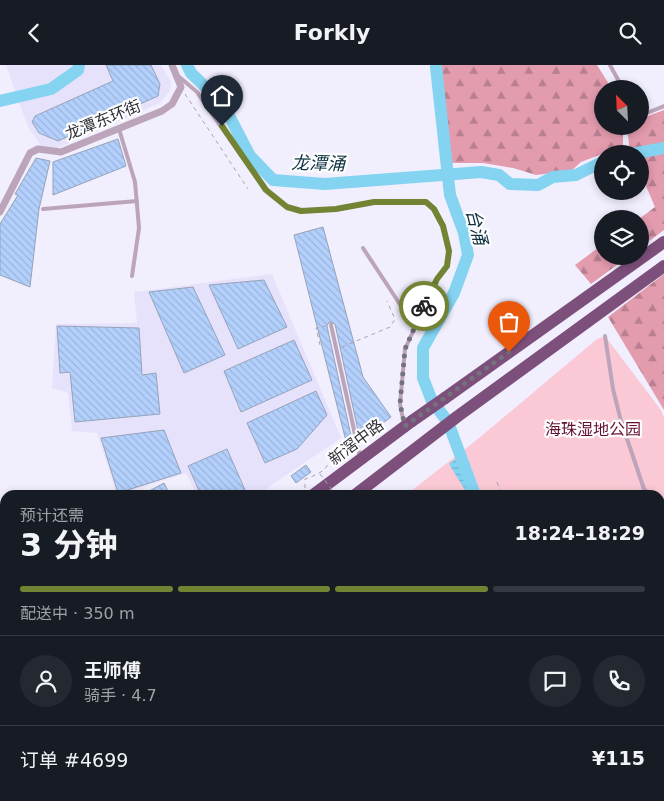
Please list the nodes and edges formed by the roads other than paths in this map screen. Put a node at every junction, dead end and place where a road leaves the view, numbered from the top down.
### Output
1 (172, 65) edge
2 (610, 65) edge
3 (177, 75) junction
4 (618, 80) edge
5 (664, 106) edge
6 (649, 112) edge
7 (119, 129) junction
8 (137, 201) junction
9 (43, 209) dead end
10 (0, 211) edge
11 (664, 241) edge
12 (363, 248) dead end
13 (664, 266) edge
14 (132, 276) dead end
15 (420, 317) junction
16 (331, 325) road end
17 (605, 336) dead end
18 (409, 423) junction
19 (360, 459) junction
20 (311, 490) edge
21 (361, 490) edge
22 (645, 490) edge

1 - 3 street
2 - 4 lane
3 - 7 street, 龙潭东环街
3 - 15 lane
5 - 6 lane
7 - 8 lane
7 - 10 street, 龙潭东环街
8 - 9 lane
8 - 14 lane
11 - 18 highway, 新滘中路, bridge
12 - 15 lane
13 - 21 highway
15 - 18 lane
16 - 19 lane
17 - 22 lane
18 - 19 highway, 新滘中路
19 - 20 highway, 新滘中路

